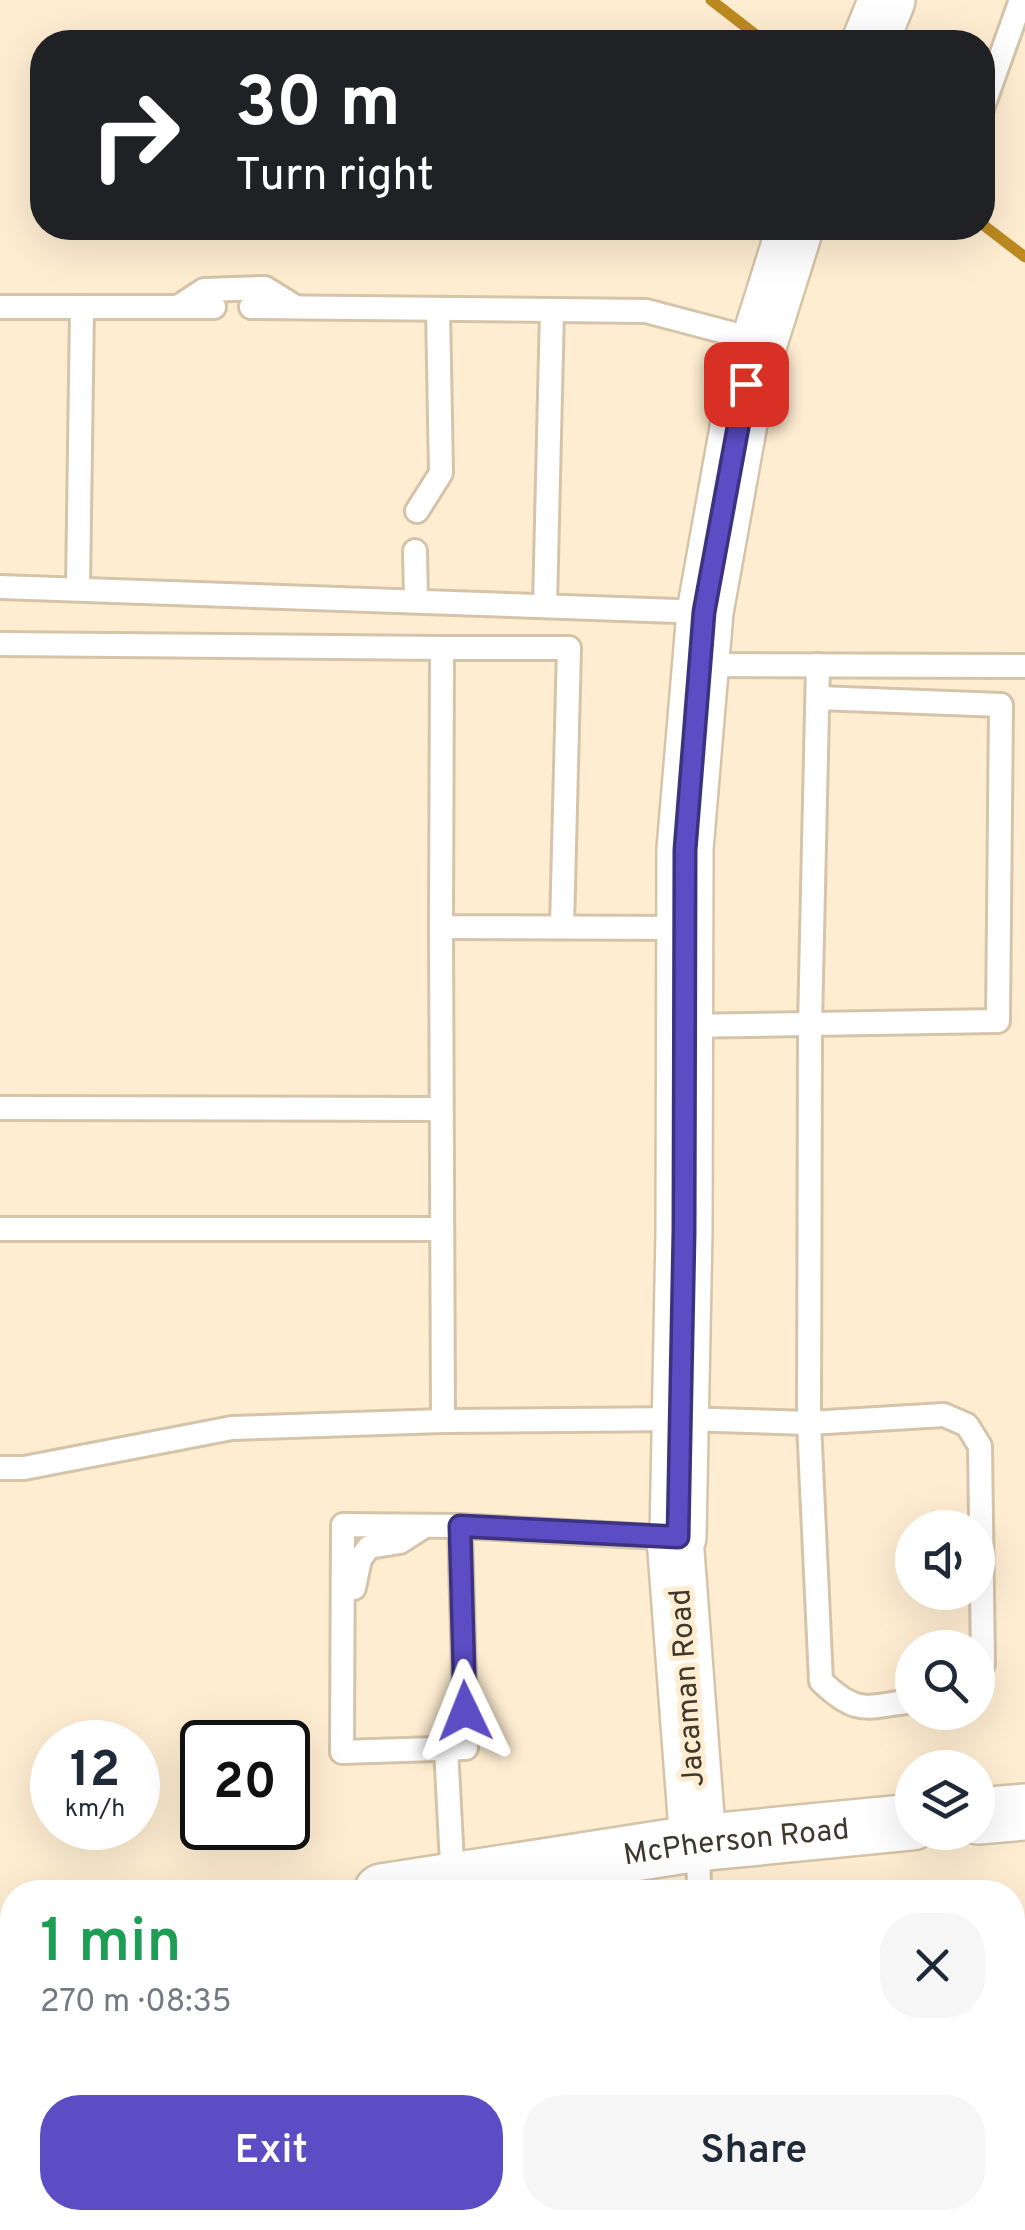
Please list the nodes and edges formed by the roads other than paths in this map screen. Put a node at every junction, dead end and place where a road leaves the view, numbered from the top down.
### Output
1 (1021, 0) edge
2 (995, 73) edge
3 (791, 240) edge
4 (0, 307) edge
5 (82, 307) junction
6 (178, 307) junction
7 (214, 307) dead end
8 (251, 307) dead end
9 (297, 308) junction
10 (438, 309) junction
11 (552, 310) junction
12 (760, 341) junction
13 (417, 511) dead end
14 (415, 550) dead end
15 (0, 587) edge
16 (78, 588) junction
17 (416, 600) junction
18 (545, 605) junction
19 (704, 612) junction
20 (0, 644) edge
21 (442, 648) junction
22 (700, 665) junction
23 (818, 665) junction
24 (1025, 666) edge
25 (818, 698) junction
26 (441, 927) junction
27 (562, 927) junction
28 (685, 928) junction
29 (810, 1025) junction
30 (684, 1026) junction
31 (0, 1108) edge
32 (442, 1109) junction
33 (0, 1229) edge
34 (442, 1229) junction
35 (681, 1419) junction
36 (443, 1421) junction
37 (809, 1424) junction
38 (0, 1468) edge
39 (425, 1526) junction
40 (460, 1526) junction
41 (676, 1538) junction
42 (983, 1630) edge
43 (895, 1703) edge
44 (342, 1738) junction
45 (446, 1748) junction
46 (1025, 1812) edge
47 (995, 1815) edge
48 (895, 1826) edge
49 (698, 1868) edge
50 (453, 1880) edge
51 (502, 1880) edge

1 - 2 lane
3 - 12 main road, Jacaman Road
4 - 5 lane
5 - 6 lane
5 - 16 lane
6 - 7 lane
6 - 9 lane
8 - 9 lane
9 - 10 lane
10 - 11 lane
10 - 13 lane
11 - 12 lane
11 - 18 lane
12 - 19 main road, Jacaman Road
14 - 17 lane
15 - 16 lane
16 - 17 lane
17 - 18 lane
18 - 19 lane
19 - 22 main road, Jacaman Road
20 - 21 lane
21 - 26 lane
21 - 27 lane
22 - 23 lane
22 - 28 main road, Jacaman Road
23 - 24 lane
23 - 25 lane
25 - 29 lane
25 - 29 lane
26 - 27 lane
26 - 32 lane
27 - 28 lane
28 - 30 main road, Jacaman Road
29 - 30 lane
29 - 37 lane
30 - 35 main road, Jacaman Road
31 - 32 lane
32 - 34 lane
33 - 34 lane
34 - 36 lane
35 - 36 lane
35 - 37 lane
35 - 41 main road, Jacaman Road
36 - 38 lane
37 - 42 lane
37 - 43 lane
39 - 40 lane
39 - 44 lane
39 - 44 lane
40 - 41 lane
40 - 45 lane
41 - 49 main road, Jacaman Road
44 - 45 lane
45 - 50 lane
46 - 47 main road
48 - 49 main road, McPherson Road
49 - 51 main road, McPherson Road

